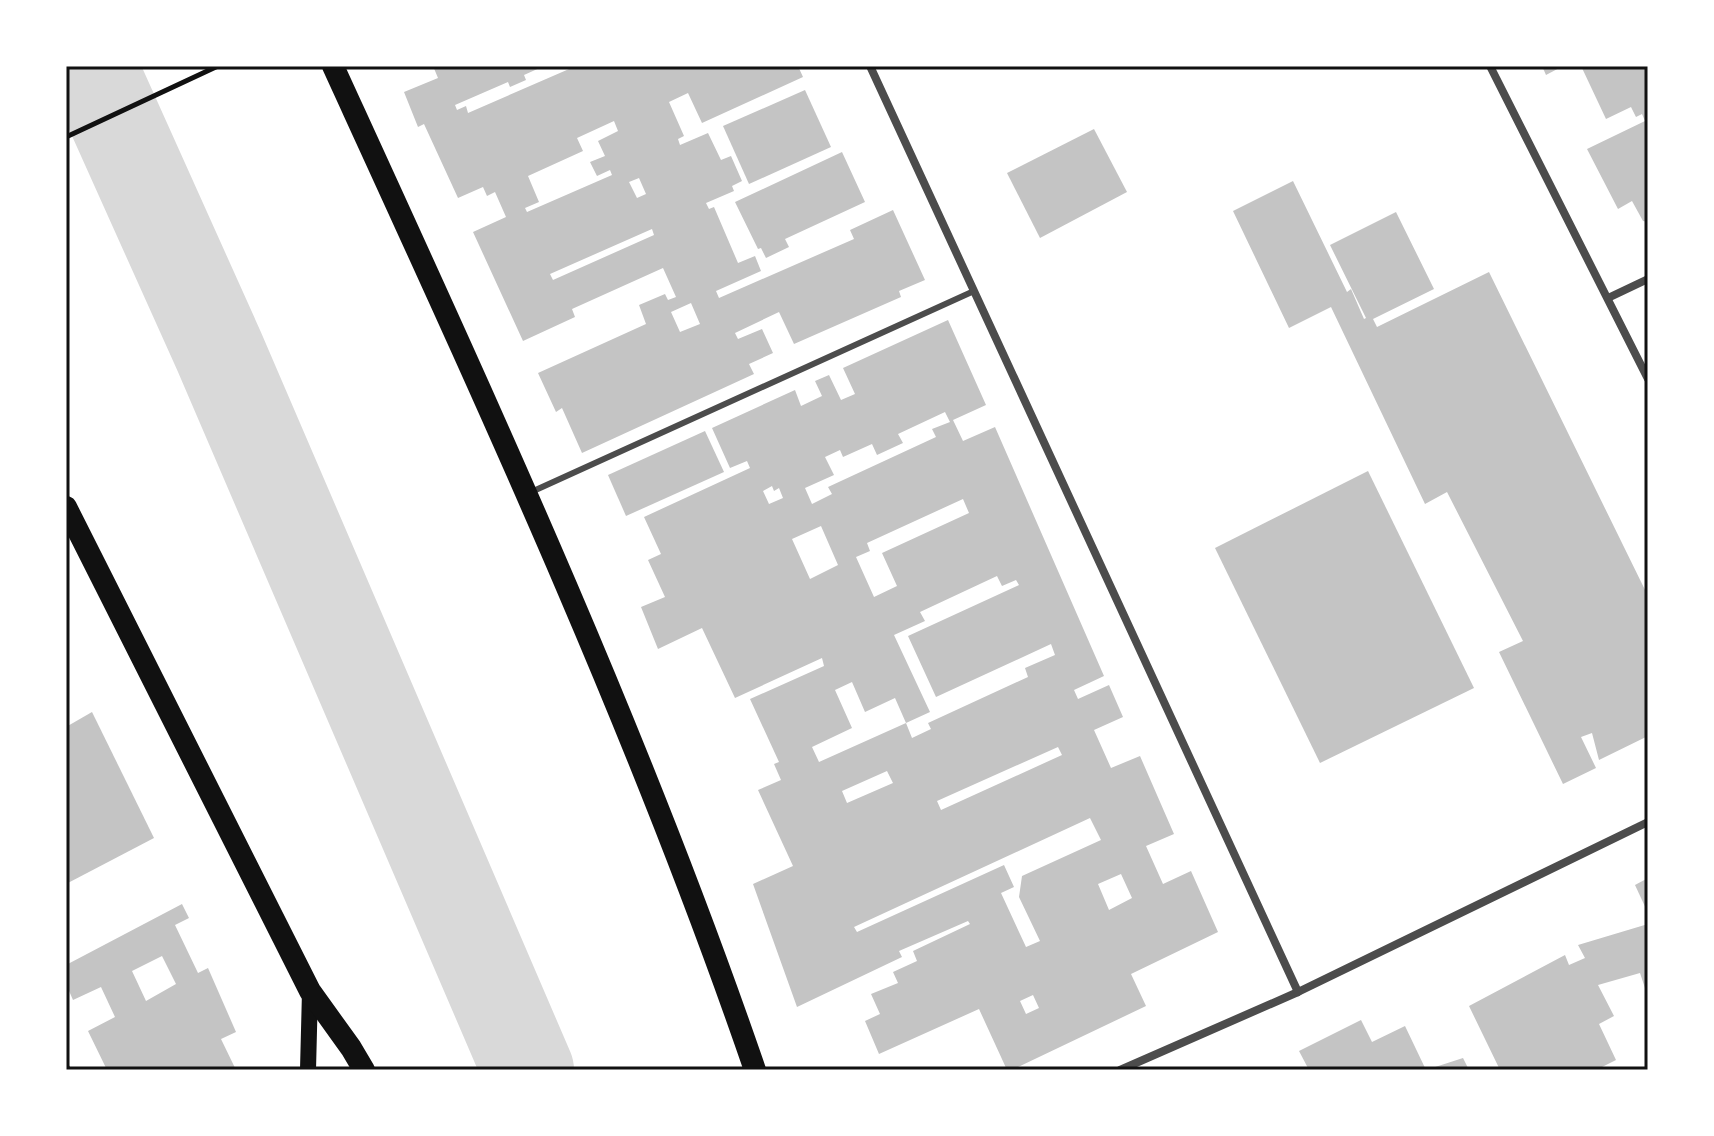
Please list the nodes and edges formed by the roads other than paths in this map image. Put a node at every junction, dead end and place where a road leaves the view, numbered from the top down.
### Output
1 (333, 66) edge
2 (870, 66) edge
3 (1490, 66) edge
4 (1648, 279) edge
5 (974, 291) junction
6 (1608, 298) junction
7 (1648, 379) edge
8 (527, 494) junction
9 (66, 507) edge
10 (1648, 822) edge
11 (310, 991) junction
12 (1298, 992) junction
13 (308, 1070) edge
14 (364, 1070) edge
15 (755, 1070) edge
16 (1120, 1070) edge

1 - 8 highway
2 - 5 street
3 - 6 street
4 - 6 street
5 - 8 lane
5 - 12 street
6 - 7 street
8 - 15 highway
9 - 11 highway
10 - 12 street
11 - 13 main road
11 - 14 highway
12 - 16 street

